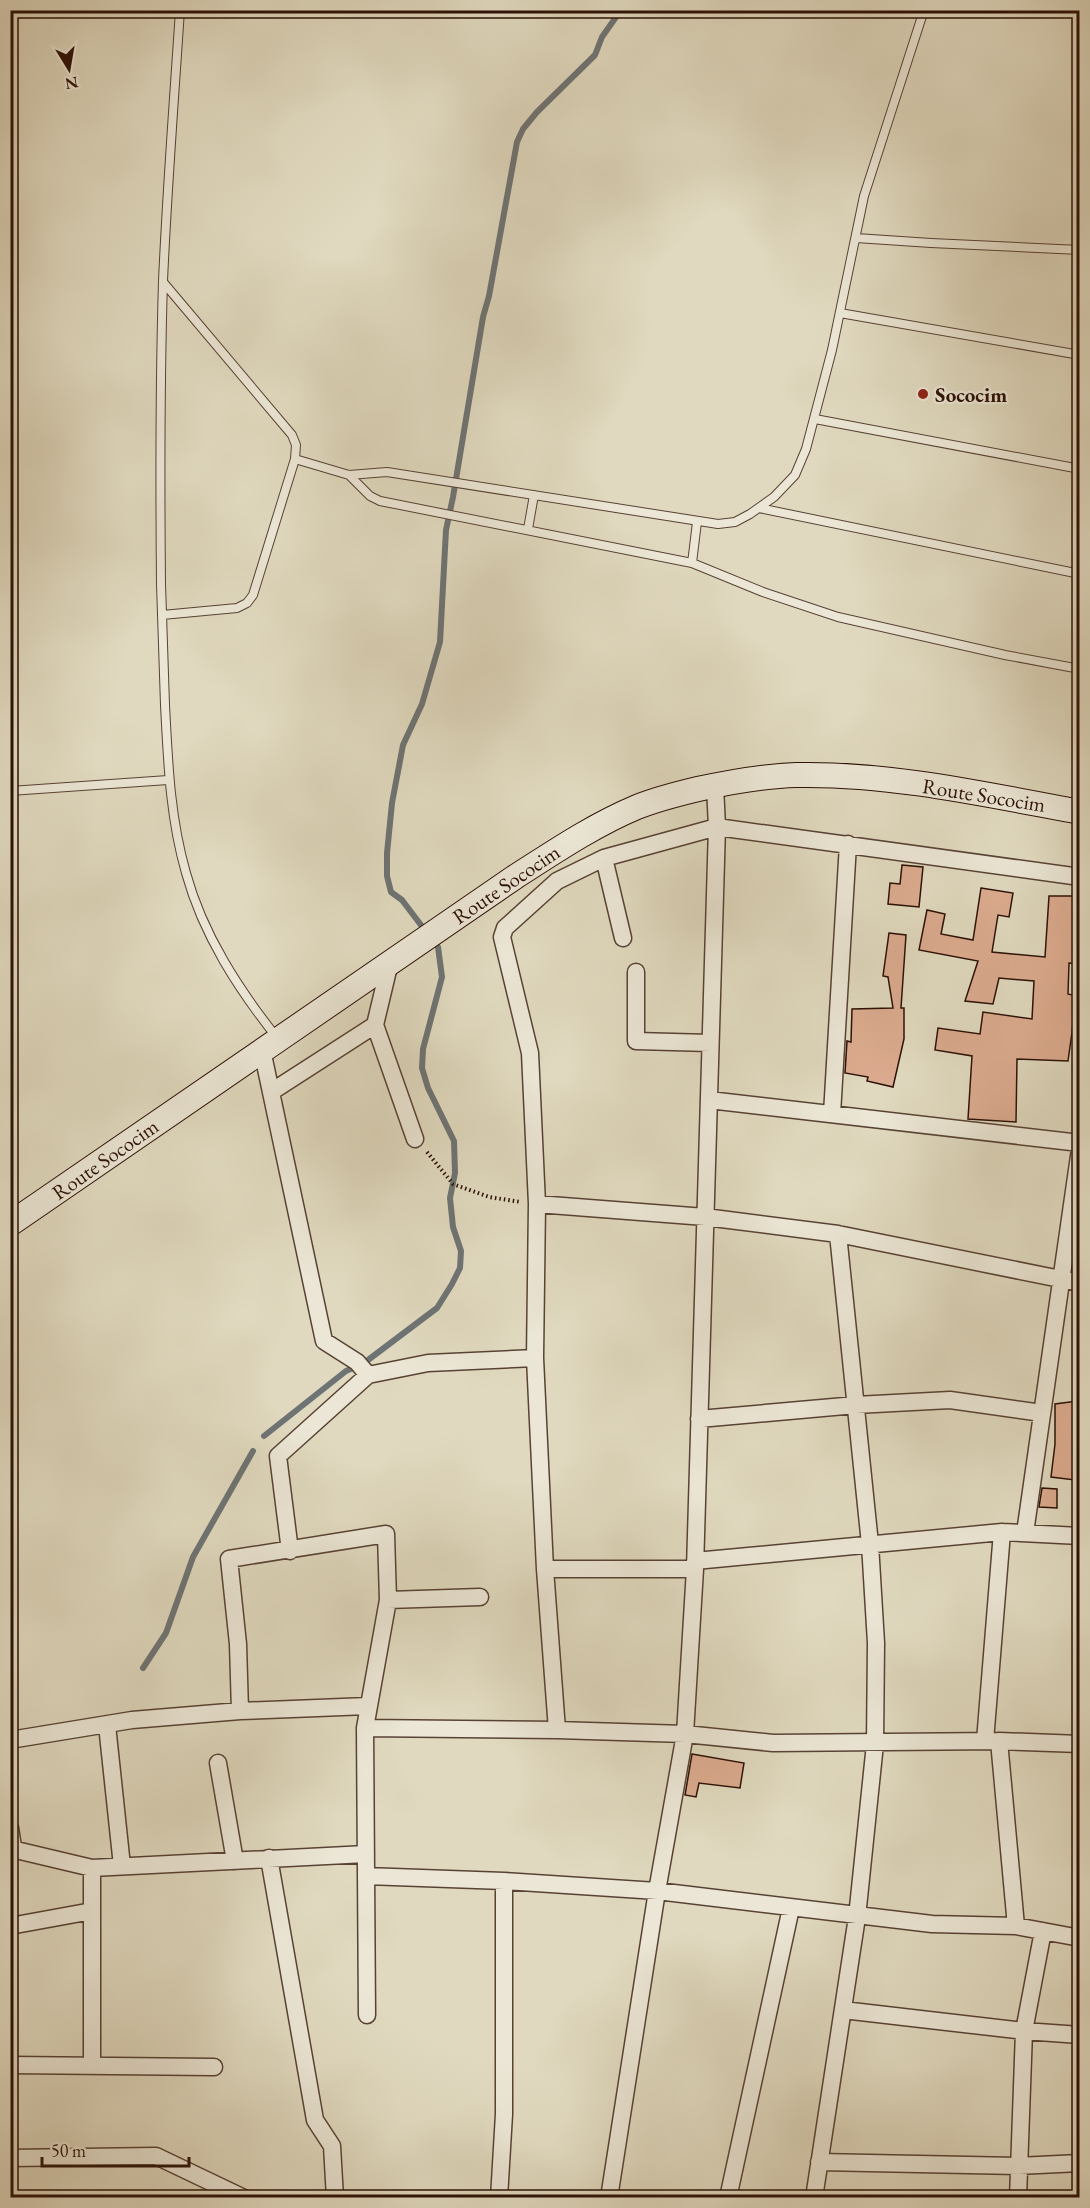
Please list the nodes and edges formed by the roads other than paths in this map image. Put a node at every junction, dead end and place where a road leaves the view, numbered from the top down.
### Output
1 (180, 10) edge
2 (924, 10) edge
3 (856, 238) junction
4 (1080, 249) edge
5 (163, 282) junction
6 (840, 312) junction
7 (1080, 355) edge
8 (815, 419) junction
9 (295, 459) junction
10 (1080, 469) edge
11 (349, 475) junction
12 (534, 495) junction
13 (759, 508) junction
14 (697, 522) junction
15 (528, 529) junction
16 (693, 563) junction
17 (1080, 574) edge
18 (162, 615) junction
19 (1080, 669) edge
20 (168, 780) junction
21 (715, 786) junction
22 (10, 791) edge
23 (1080, 812) edge
24 (717, 827) junction
25 (848, 844) junction
26 (604, 858) junction
27 (1080, 877) edge
28 (623, 938) dead end
29 (390, 962) junction
30 (636, 972) dead end
31 (375, 1025) junction
32 (710, 1043) junction
33 (270, 1045) junction
34 (271, 1092) junction
35 (709, 1100) junction
36 (832, 1114) junction
37 (416, 1138) road end
38 (1080, 1143) edge
39 (1080, 1149) edge
40 (537, 1204) junction
41 (705, 1217) junction
42 (10, 1224) edge
43 (838, 1234) junction
44 (1060, 1279) junction
45 (1080, 1283) edge
46 (535, 1358) junction
47 (368, 1375) junction
48 (856, 1405) junction
49 (1042, 1413) junction
50 (699, 1419) junction
51 (1002, 1532) junction
52 (1025, 1533) junction
53 (1080, 1536) edge
54 (870, 1544) junction
55 (290, 1551) junction
56 (695, 1565) junction
57 (545, 1569) junction
58 (480, 1598) dead end
59 (388, 1600) junction
60 (368, 1706) junction
61 (240, 1711) junction
62 (107, 1725) junction
63 (365, 1728) junction
64 (557, 1730) junction
65 (685, 1734) junction
66 (10, 1740) edge
67 (992, 1741) junction
68 (876, 1743) junction
69 (1080, 1744) edge
70 (218, 1763) dead end
71 (10, 1828) edge
72 (366, 1854) junction
73 (269, 1858) junction
74 (235, 1860) junction
75 (122, 1866) junction
76 (92, 1868) junction
77 (366, 1876) junction
78 (504, 1881) junction
79 (657, 1891) junction
80 (791, 1908) junction
81 (92, 1911) junction
82 (857, 1917) junction
83 (10, 1926) edge
84 (1016, 1926) junction
85 (1043, 1931) junction
86 (1080, 1938) edge
87 (843, 2010) junction
88 (367, 2015) dead end
89 (1024, 2031) junction
90 (1080, 2035) edge
91 (10, 2065) edge
92 (92, 2066) junction
93 (214, 2067) dead end
94 (10, 2158) edge
95 (819, 2162) junction
96 (1080, 2163) edge
97 (1018, 2166) junction
98 (244, 2198) edge
99 (334, 2198) edge
100 (499, 2198) edge
101 (609, 2198) edge
102 (728, 2198) edge
103 (814, 2198) edge
104 (1018, 2198) edge

1 - 5 lane
2 - 3 lane
3 - 4 lane
3 - 6 lane
5 - 9 lane
5 - 18 lane
6 - 7 lane
6 - 8 lane
8 - 10 lane
8 - 13 lane
9 - 11 lane
9 - 18 lane
11 - 12 lane
11 - 15 lane
12 - 14 lane
12 - 15 lane
13 - 14 lane
13 - 17 lane
14 - 16 lane
15 - 16 lane
16 - 19 lane
18 - 20 lane
20 - 22 lane
20 - 33 lane
21 - 23 street, Route Sococim
21 - 24 street
21 - 29 street, Route Sococim
24 - 25 street
24 - 26 street
24 - 32 street
25 - 27 street
25 - 36 street
26 - 28 street
26 - 40 street
29 - 31 street
29 - 33 street, Route Sococim
30 - 32 street
31 - 34 street
31 - 37 street
32 - 35 street
33 - 34 street
33 - 42 street, Route Sococim
34 - 47 street
35 - 36 street
35 - 41 street
36 - 38 street
39 - 44 street
40 - 41 street
40 - 46 street
41 - 43 street
41 - 50 street
43 - 44 street
43 - 48 street
44 - 45 street
44 - 49 street
46 - 47 street
46 - 57 street
47 - 55 street
48 - 49 street
48 - 50 street
48 - 54 street
49 - 52 street
50 - 56 street
51 - 52 street
51 - 54 street
51 - 67 street
52 - 53 street
54 - 56 street
54 - 68 street
55 - 59 street
55 - 61 street
56 - 57 street
56 - 65 street
57 - 64 street
58 - 59 street
59 - 60 street
60 - 61 street
60 - 63 street
61 - 62 street
62 - 66 street
62 - 75 street
63 - 64 street
63 - 72 street
64 - 65 street
65 - 68 street
65 - 79 street
67 - 68 street
67 - 69 street
67 - 84 street
68 - 82 street
70 - 74 street
71 - 76 street
72 - 73 street
72 - 77 street
73 - 74 street
73 - 99 street
74 - 75 street
75 - 76 street
76 - 81 street
77 - 78 street
77 - 88 street
78 - 79 street
78 - 100 street
79 - 80 street
79 - 101 street
80 - 82 street
80 - 102 street
81 - 83 street
81 - 92 street
82 - 84 street
82 - 87 street
84 - 85 street
85 - 86 street
85 - 89 street
87 - 89 street
87 - 95 street
89 - 90 street
89 - 97 street
91 - 92 street
92 - 93 street
94 - 98 street
95 - 97 street
95 - 103 street
96 - 97 street
97 - 104 street

